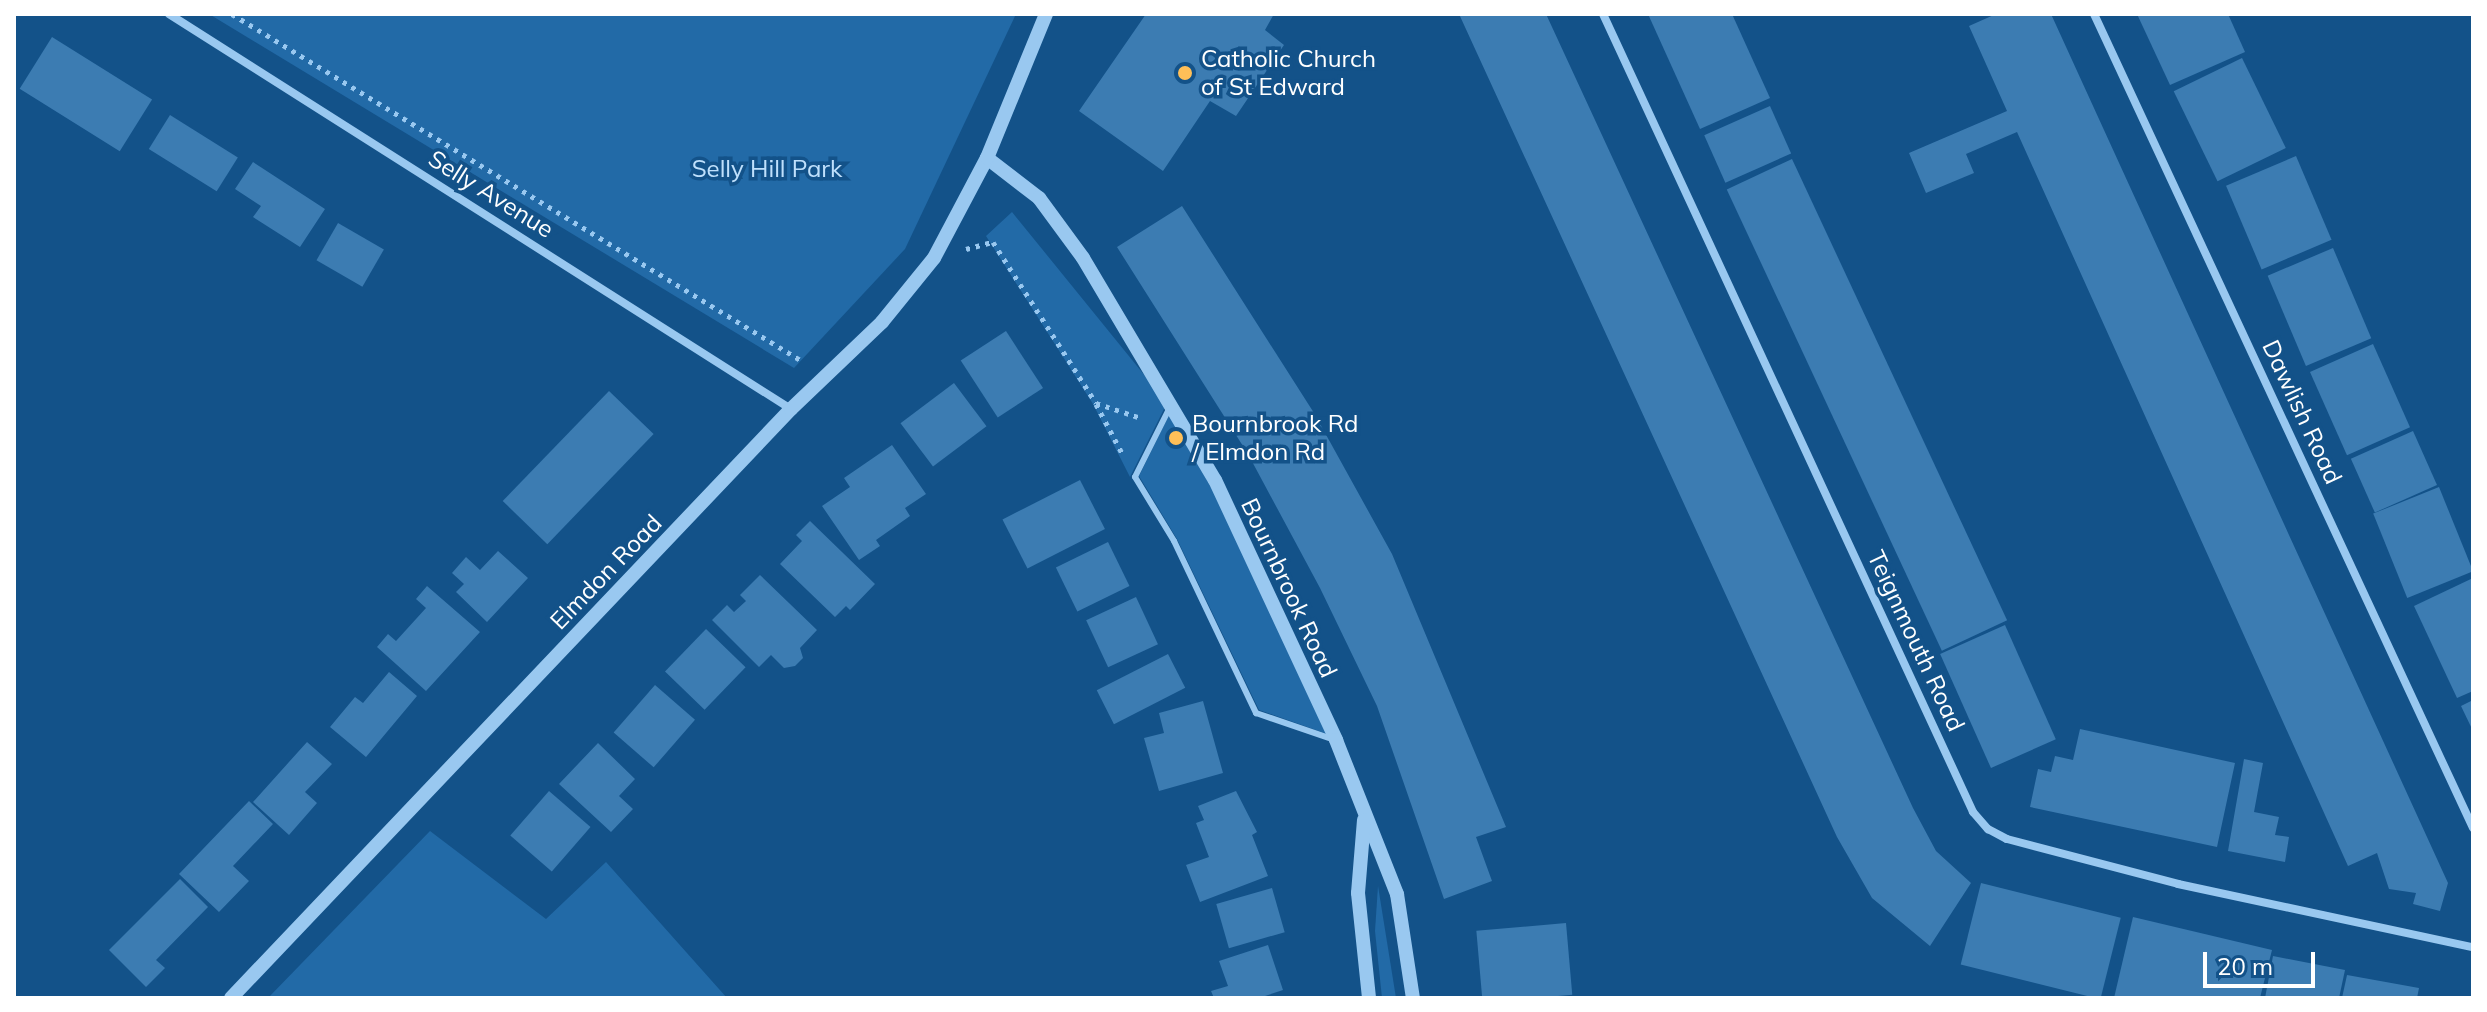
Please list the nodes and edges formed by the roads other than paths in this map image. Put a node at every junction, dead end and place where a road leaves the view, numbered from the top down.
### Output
1 (169, 14) edge
2 (1046, 14) edge
3 (1603, 14) edge
4 (2094, 14) edge
5 (987, 158) junction
6 (1172, 403) junction
7 (791, 409) junction
8 (1336, 740) junction
9 (1364, 816) junction
10 (2473, 828) edge
11 (2473, 947) edge
12 (231, 998) edge
13 (1369, 998) edge
14 (1413, 998) edge

1 - 7 street, Selly Avenue
2 - 5 street, Elmdon Road
3 - 11 street, Teignmouth Road
4 - 10 street, Dawlish Road
5 - 6 street, Bournbrook Road
5 - 7 street, Elmdon Road
6 - 8 street, Bournbrook Road
6 - 8 lane
7 - 12 street, Elmdon Road
8 - 9 street, Bournbrook Road
9 - 13 street, Bournbrook Road
9 - 14 street, Bournbrook Road

